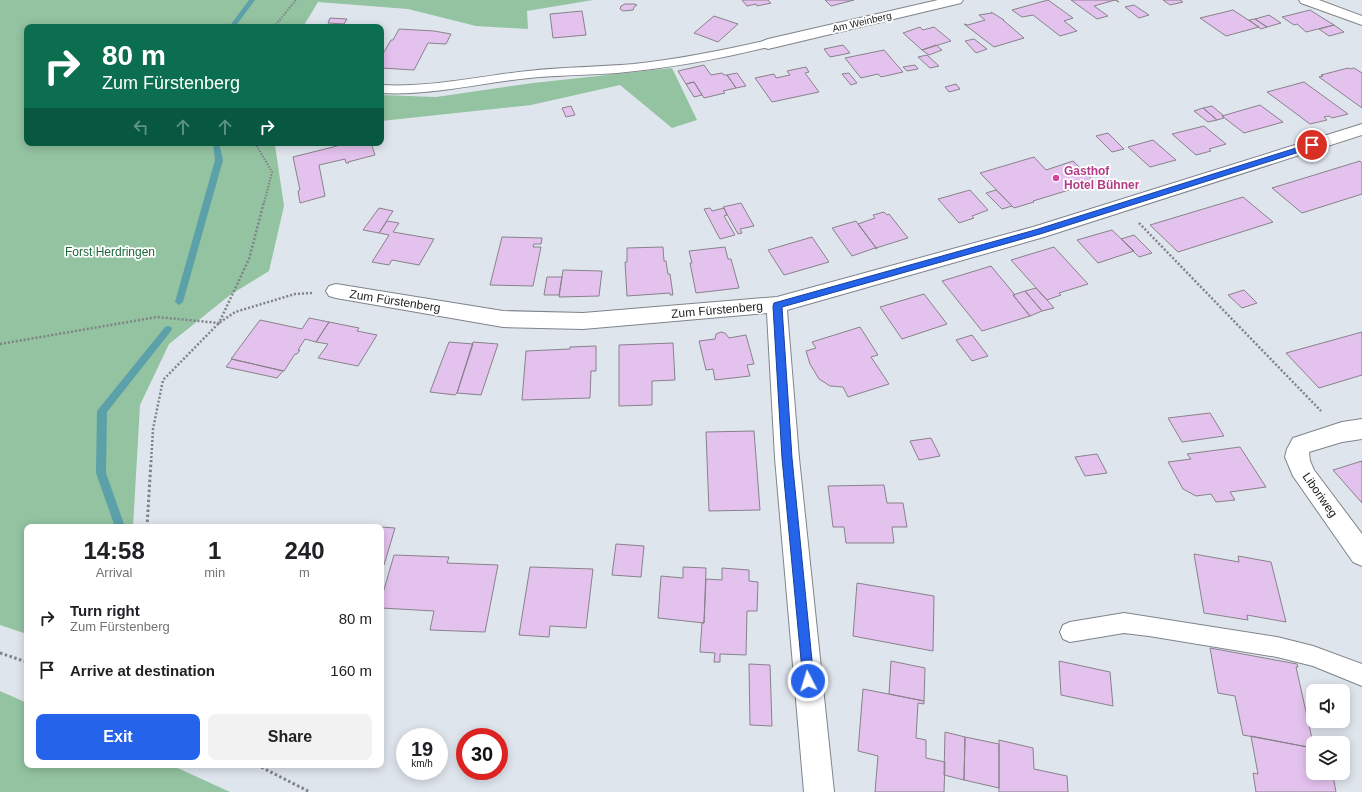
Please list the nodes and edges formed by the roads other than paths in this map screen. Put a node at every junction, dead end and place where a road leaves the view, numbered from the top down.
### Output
1 (956, 0) edge
2 (1306, 0) edge
3 (1362, 21) edge
4 (768, 44) joint
5 (384, 89) edge
6 (1362, 130) edge
7 (336, 291) road end
8 (777, 306) junction
9 (1352, 430) edge
10 (1362, 554) edge
11 (1070, 632) dead end
12 (1362, 675) edge
13 (819, 792) edge

1 - 4 street, Am Weinberg
2 - 3 street
4 - 5 lane
6 - 8 street, Zum Fürstenberg
7 - 8 street, Zum Fürstenberg
8 - 13 street
9 - 10 street, Liboriweg
11 - 12 lane

